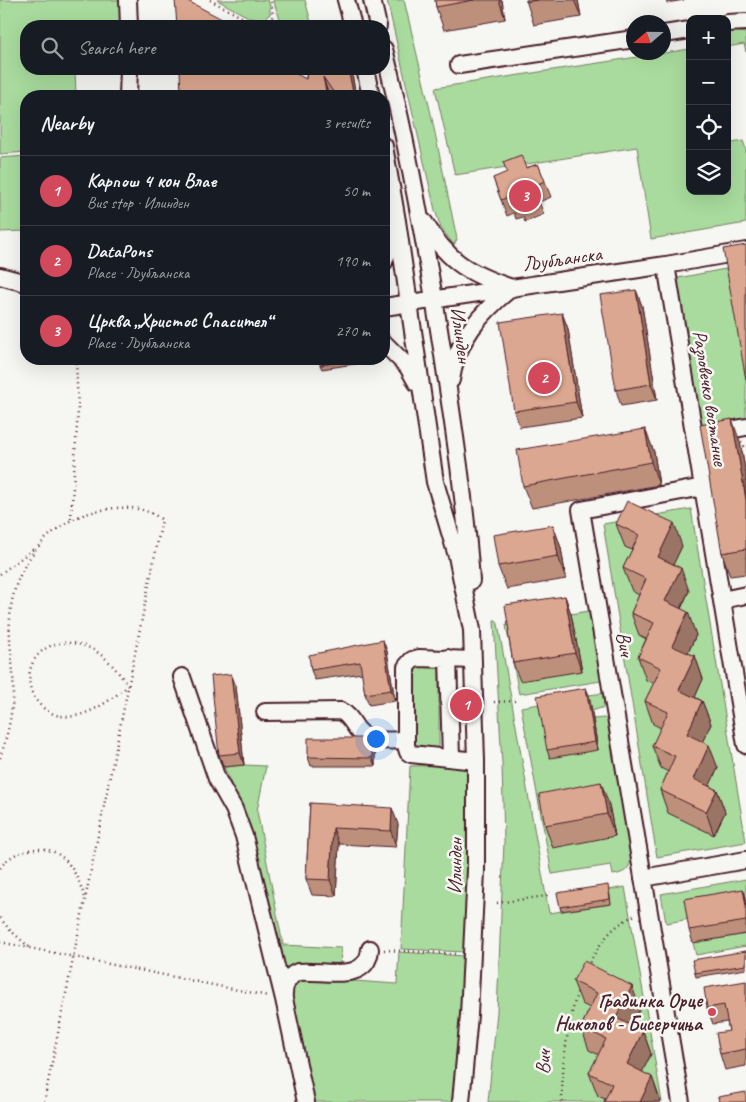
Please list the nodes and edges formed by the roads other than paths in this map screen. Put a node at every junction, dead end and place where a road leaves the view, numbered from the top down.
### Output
1 (128, 0) edge
2 (346, 0) edge
3 (372, 0) edge
4 (129, 20) edge
5 (351, 20) edge
6 (377, 20) edge
7 (746, 22) edge
8 (731, 23) edge
9 (686, 31) edge
10 (671, 33) edge
11 (626, 39) edge
12 (459, 65) dead end
13 (390, 73) edge
14 (129, 75) edge
15 (367, 75) edge
16 (128, 90) edge
17 (370, 90) edge
18 (390, 179) edge
19 (420, 215) junction
20 (398, 222) junction
21 (390, 245) edge
22 (746, 252) edge
23 (666, 265) junction
24 (0, 276) edge
25 (20, 282) edge
26 (511, 288) junction
27 (435, 300) junction
28 (409, 304) junction
29 (390, 306) edge
30 (390, 349) edge
31 (422, 392) junction
32 (450, 400) junction
33 (743, 434) edge
34 (694, 436) junction
35 (703, 487) junction
36 (746, 596) edge
37 (722, 600) junction
38 (472, 630) junction
39 (448, 658) junction
40 (473, 660) junction
41 (182, 677) dead end
42 (265, 712) dead end
43 (406, 740) junction
44 (746, 744) edge
45 (451, 758) junction
46 (476, 760) junction
47 (746, 860) edge
48 (643, 878) junction
49 (370, 949) road end
50 (284, 999) junction
51 (306, 1102) edge
52 (461, 1102) edge
53 (681, 1102) edge

1 - 4 street
2 - 5 street
3 - 6 street
7 - 8 street
9 - 10 street
11 - 12 street
13 - 19 street, Илинден
14 - 16 street
15 - 17 street
18 - 20 street, Илинден
19 - 26 street
19 - 27 street, Илинден
20 - 21 street
20 - 28 street, Илинден
22 - 23 street, Љубљанска
23 - 26 street, Љубљанска
23 - 34 street, Разловечко востание
24 - 25 street
26 - 27 street, Љубљанска
26 - 32 street
27 - 28 street, Љубљанска
27 - 32 street, Илинден
28 - 29 street, Љубљанска
28 - 31 street, Илинден
30 - 31 street
31 - 38 street, Илинден
32 - 38 street, Илинден
33 - 34 street
34 - 35 street, Разловечко востание
35 - 37 street, Разловечко востание
35 - 48 street, Вич
36 - 37 street
37 - 44 street, Разловечко востание
38 - 40 street, Илинден
39 - 40 street
39 - 43 street
39 - 45 street
40 - 46 street, Илинден
41 - 50 street
42 - 43 street
43 - 45 street
45 - 46 street
46 - 52 street, Илинден
47 - 48 street
48 - 53 street, Вич
49 - 50 street
50 - 51 street

